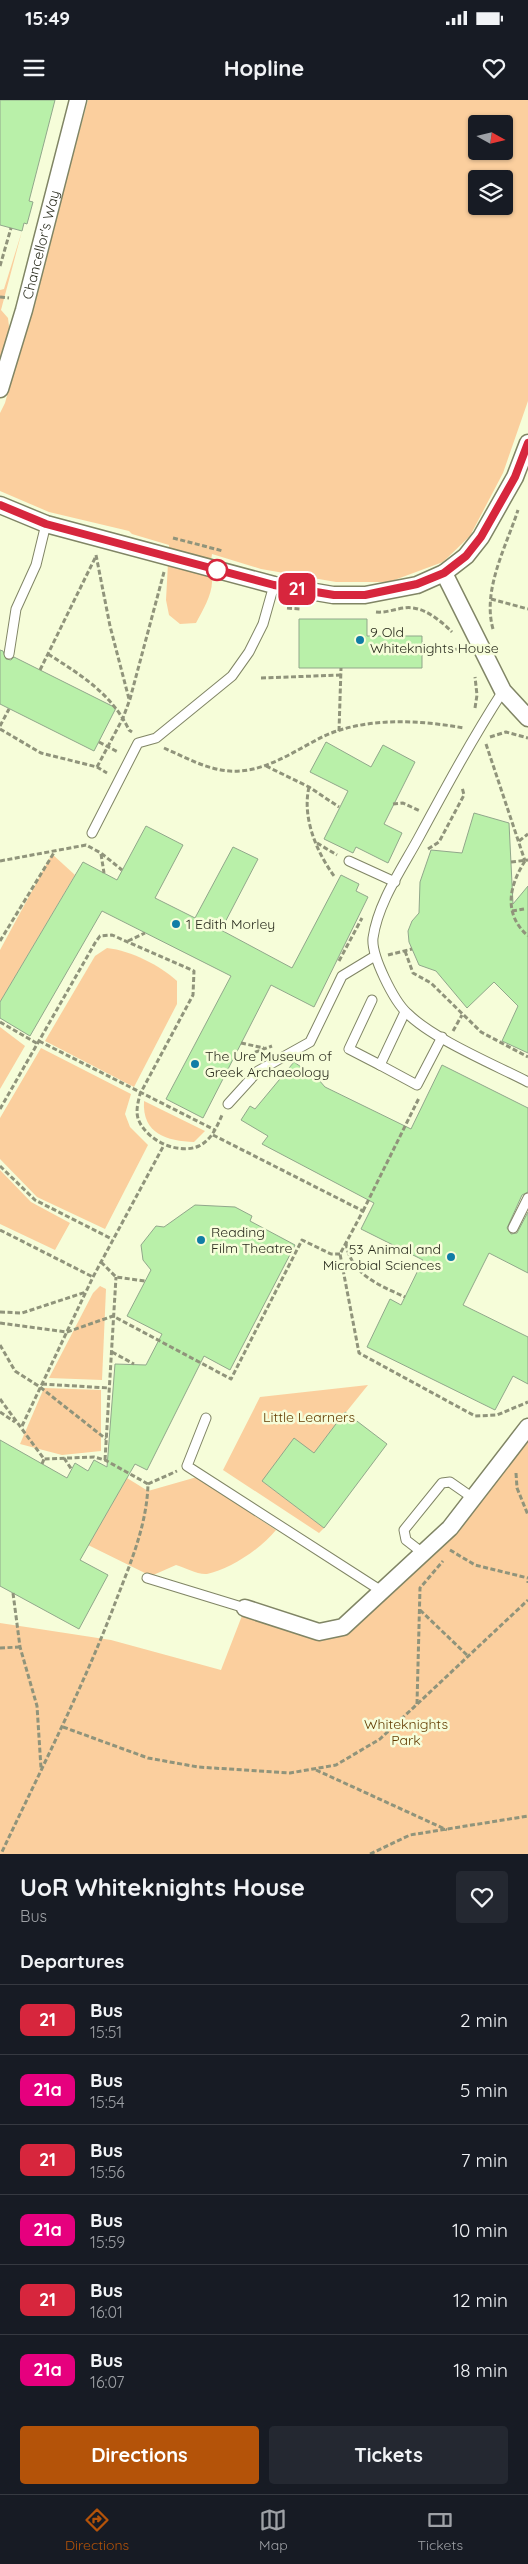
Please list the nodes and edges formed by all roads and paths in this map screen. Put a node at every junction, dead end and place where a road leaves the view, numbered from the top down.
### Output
1 (78, 100) edge
2 (11, 228) dead end
3 (0, 266) edge
4 (0, 389) edge
5 (528, 443) edge
6 (522, 500) dead end
7 (0, 505) edge
8 (46, 524) junction
9 (172, 538) dead end
10 (226, 552) dead end
11 (169, 556) junction
12 (444, 573) junction
13 (274, 585) junction
14 (491, 598) junction
15 (287, 608) dead end
16 (528, 608) edge
17 (306, 609) dead end
18 (372, 612) dead end
19 (454, 633) dead end
20 (495, 634) dead end
21 (460, 641) dead end
22 (465, 649) junction
23 (422, 650) dead end
24 (9, 654) dead end
25 (48, 654) junction
26 (468, 656) dead end
27 (341, 668) dead end
28 (40, 670) dead end
29 (474, 670) dead end
30 (341, 675) junction
31 (261, 678) dead end
32 (502, 691) junction
33 (130, 699) junction
34 (9, 709) dead end
35 (474, 712) dead end
36 (526, 713) edge
37 (123, 718) junction
38 (470, 720) dead end
39 (0, 727) edge
40 (129, 730) dead end
41 (339, 731) junction
42 (484, 738) junction
43 (528, 738) edge
44 (99, 742) dead end
45 (160, 746) dead end
46 (109, 747) junction
47 (479, 747) dead end
48 (119, 752) dead end
49 (266, 766) junction
50 (97, 767) junction
51 (120, 777) junction
52 (461, 782) dead end
53 (309, 787) junction
54 (394, 804) dead end
55 (339, 807) dead end
56 (420, 811) dead end
57 (92, 833) dead end
58 (528, 834) edge
59 (519, 841) junction
60 (316, 842) junction
61 (55, 851) junction
62 (426, 851) dead end
63 (101, 854) junction
64 (346, 859) joint
65 (0, 861) edge
66 (527, 861) edge
67 (511, 862) dead end
68 (122, 870) dead end
69 (104, 873) dead end
70 (334, 876) dead end
71 (395, 882) junction
72 (524, 909) dead end
73 (512, 911) junction
74 (145, 933) dead end
75 (528, 936) edge
76 (0, 941) edge
77 (128, 941) junction
78 (388, 946) dead end
79 (412, 949) dead end
80 (375, 956) junction
81 (390, 959) dead end
82 (372, 1000) dead end
83 (405, 1012) junction
84 (462, 1015) junction
85 (0, 1022) edge
86 (446, 1027) dead end
87 (442, 1037) junction
88 (38, 1043) junction
89 (241, 1043) dead end
90 (265, 1048) dead end
91 (528, 1057) edge
92 (380, 1065) junction
93 (528, 1082) edge
94 (422, 1093) dead end
95 (140, 1094) junction
96 (228, 1104) joint
97 (0, 1109) edge
98 (215, 1130) junction
99 (213, 1135) junction
100 (164, 1145) junction
101 (0, 1166) edge
102 (528, 1198) edge
103 (363, 1211) junction
104 (513, 1228) dead end
105 (0, 1230) edge
106 (112, 1239) junction
107 (346, 1243) junction
108 (340, 1254) junction
109 (101, 1262) junction
110 (93, 1277) junction
111 (116, 1277) junction
112 (145, 1281) dead end
113 (87, 1291) junction
114 (405, 1297) dead end
115 (0, 1312) edge
116 (114, 1316) junction
117 (0, 1323) edge
118 (67, 1332) junction
119 (0, 1345) edge
120 (112, 1352) junction
121 (134, 1364) dead end
122 (41, 1386) junction
123 (109, 1388) junction
124 (0, 1399) edge
125 (528, 1402) edge
126 (0, 1412) edge
127 (206, 1418) dead end
128 (22, 1426) junction
129 (528, 1427) edge
130 (106, 1440) junction
131 (513, 1447) junction
132 (64, 1458) junction
133 (44, 1459) junction
134 (105, 1460) junction
135 (42, 1464) dead end
136 (187, 1466) junction
137 (72, 1470) dead end
138 (148, 1484) junction
139 (474, 1498) junction
140 (528, 1515) edge
141 (439, 1539) junction
142 (451, 1551) junction
143 (424, 1554) junction
144 (147, 1578) dead end
145 (528, 1580) edge
146 (384, 1592) junction
147 (13, 1593) dead end
148 (528, 1600) edge
149 (245, 1608) joint
150 (419, 1610) junction
151 (20, 1647) junction
152 (0, 1648) edge
153 (468, 1656) junction
154 (417, 1704) junction
155 (63, 1727) junction
156 (41, 1769) junction
157 (316, 1770) junction
158 (528, 1816) edge
159 (447, 1830) junction
160 (1, 1854) edge
161 (370, 1854) edge

1 - 4 street, Chancellor's Way
2 - 3 path
5 - 12 street
6 - 14 path
7 - 8 street
8 - 11 street
8 - 24 lane
9 - 10 path
11 - 13 street
11 - 33 path
12 - 13 street
12 - 32 street
13 - 51 lane
14 - 16 path
14 - 20 path
15 - 17 path
18 - 19 path
21 - 22 path
22 - 23 path
22 - 26 path
25 - 28 path
25 - 33 path
25 - 37 path
27 - 30 path
29 - 35 path
30 - 31 path
30 - 41 path
32 - 36 street
32 - 71 lane
33 - 37 path
34 - 39 path
37 - 40 path
37 - 46 path
38 - 41 path
39 - 50 path
41 - 49 path
42 - 43 path
42 - 47 path
42 - 59 path
44 - 46 path
45 - 49 path
46 - 48 path
46 - 50 path
49 - 53 path
50 - 51 path
51 - 57 lane
52 - 62 path
53 - 55 path
53 - 60 path
54 - 56 path
58 - 59 path
59 - 66 path
60 - 64 path
60 - 70 path
61 - 63 path
61 - 65 path
61 - 76 path
63 - 68 path
63 - 69 path
64 - 71 lane
66 - 67 path
66 - 73 path
71 - 80 lane
72 - 73 path
73 - 75 path
74 - 77 path
77 - 88 path
77 - 95 path
78 - 81 path
79 - 84 path
80 - 83 lane
80 - 96 lane
82 - 92 lane
83 - 87 lane
83 - 92 lane
84 - 86 path
84 - 91 path
85 - 88 path
87 - 92 lane
87 - 93 lane
88 - 95 path
88 - 97 path
89 - 90 path
94 - 103 path
95 - 98 path
95 - 100 path
96 - 98 path
98 - 99 path
99 - 100 path
99 - 103 path
100 - 106 path
101 - 106 path
102 - 104 lane
103 - 107 path
105 - 110 path
106 - 109 path
107 - 108 path
107 - 114 path
108 - 116 path
108 - 125 path
109 - 110 path
109 - 111 path
110 - 113 path
111 - 112 path
111 - 116 path
113 - 115 path
113 - 118 path
116 - 118 path
116 - 120 path
117 - 118 path
118 - 122 path
119 - 122 path
120 - 121 path
120 - 123 path
122 - 123 path
122 - 128 path
122 - 130 path
123 - 130 path
124 - 128 path
126 - 128 path
127 - 136 lane
128 - 133 path
129 - 131 street
130 - 134 path
131 - 139 street
131 - 140 path
132 - 133 path
132 - 134 path
132 - 137 path
133 - 135 path
134 - 138 path
136 - 138 path
136 - 146 lane
138 - 155 path
139 - 141 street
139 - 143 lane
141 - 142 path
141 - 143 street
142 - 145 path
142 - 150 path
143 - 146 street
144 - 149 lane
146 - 149 street
147 - 151 path
148 - 153 path
150 - 153 path
150 - 154 path
151 - 152 path
151 - 156 path
153 - 154 path
154 - 157 path
155 - 156 path
155 - 157 path
156 - 160 path
157 - 159 path
158 - 159 path
159 - 161 path

